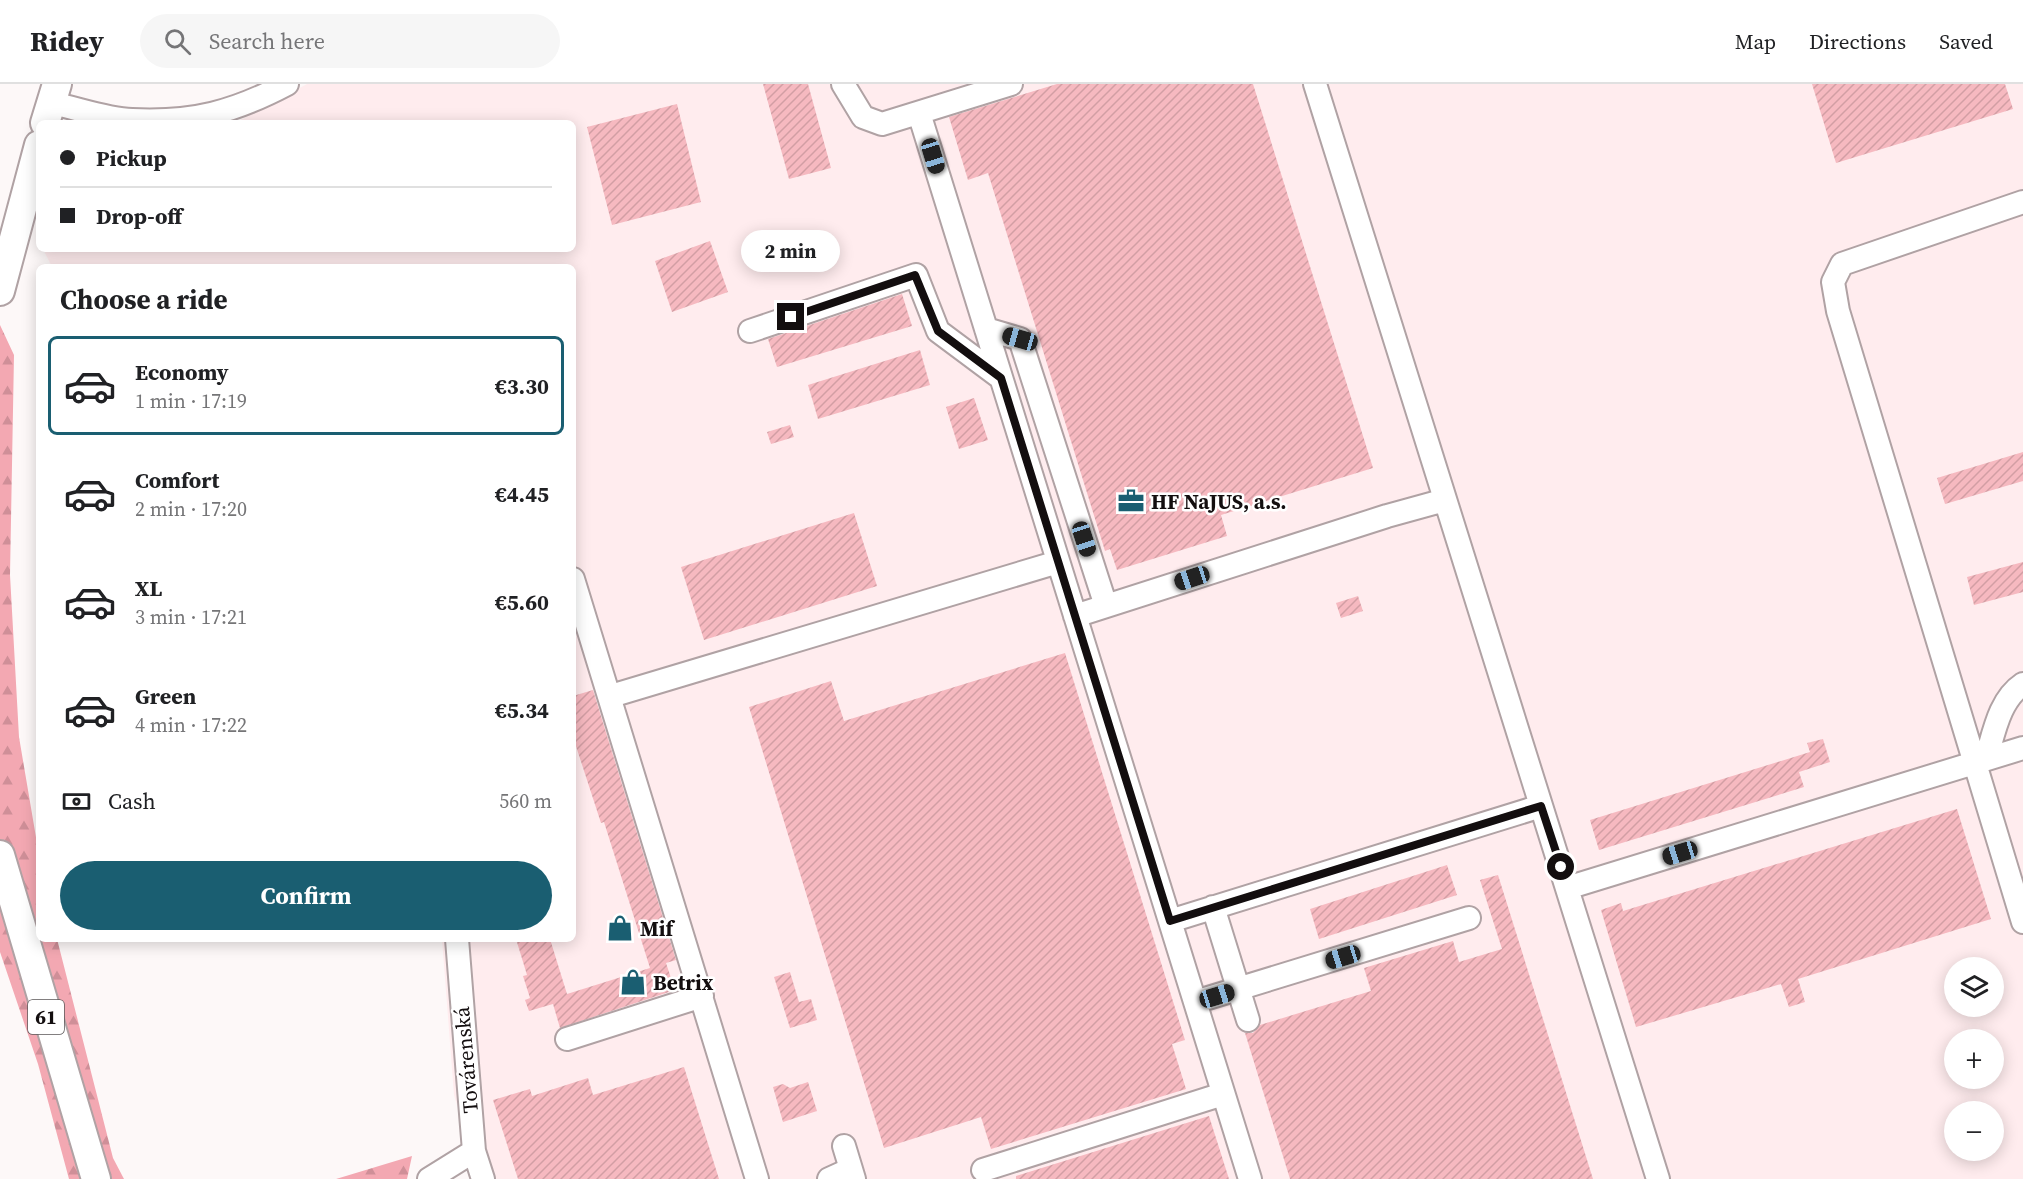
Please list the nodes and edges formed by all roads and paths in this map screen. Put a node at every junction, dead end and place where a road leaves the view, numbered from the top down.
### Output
1 (287, 84) edge
2 (843, 84) edge
3 (1011, 84) edge
4 (1315, 84) edge
5 (51, 103) edge
6 (919, 113) junction
7 (36, 156) edge
8 (2023, 202) edge
9 (0, 291) edge
10 (987, 329) junction
11 (750, 331) dead end
12 (1001, 378) junction
13 (1445, 500) junction
14 (1059, 562) junction
15 (576, 588) edge
16 (1106, 606) junction
17 (1075, 616) junction
18 (2023, 684) edge
19 (611, 696) junction
20 (2023, 747) edge
21 (1979, 761) junction
22 (1541, 806) junction
23 (0, 855) edge
24 (1567, 888) junction
25 (1213, 908) junction
26 (1468, 918) dead end
27 (1170, 921) junction
28 (2023, 922) edge
29 (457, 942) edge
30 (1239, 989) junction
31 (702, 996) junction
32 (1195, 1002) junction
33 (1248, 1020) dead end
34 (567, 1039) dead end
35 (1223, 1094) junction
36 (844, 1146) dead end
37 (474, 1151) junction
38 (983, 1170) dead end
39 (853, 1174) edge
40 (96, 1179) edge
41 (429, 1179) edge
42 (483, 1179) edge
43 (758, 1179) edge
44 (829, 1179) edge
45 (1250, 1179) edge
46 (1658, 1179) edge

1 - 5 lane
2 - 6 lane
3 - 6 lane
4 - 13 lane
6 - 10 lane
7 - 9 main road
8 - 21 lane
10 - 12 lane
10 - 16 lane
11 - 12 lane
12 - 14 lane
13 - 16 lane
13 - 22 lane
14 - 17 lane
14 - 19 lane
15 - 19 lane
16 - 17 lane
17 - 27 lane
18 - 21 lane
19 - 31 lane
20 - 21 lane
21 - 24 lane
21 - 28 lane
22 - 24 lane
22 - 25 lane
23 - 40 main road, 61
24 - 46 lane
25 - 27 lane
25 - 30 lane
26 - 30 lane
27 - 32 lane
29 - 37 lane, Továrenská
30 - 32 lane
30 - 33 lane
31 - 34 lane
31 - 43 lane
32 - 35 lane
35 - 38 lane
35 - 45 lane
36 - 39 lane
37 - 41 lane
37 - 42 lane, Továrenská
39 - 44 lane

